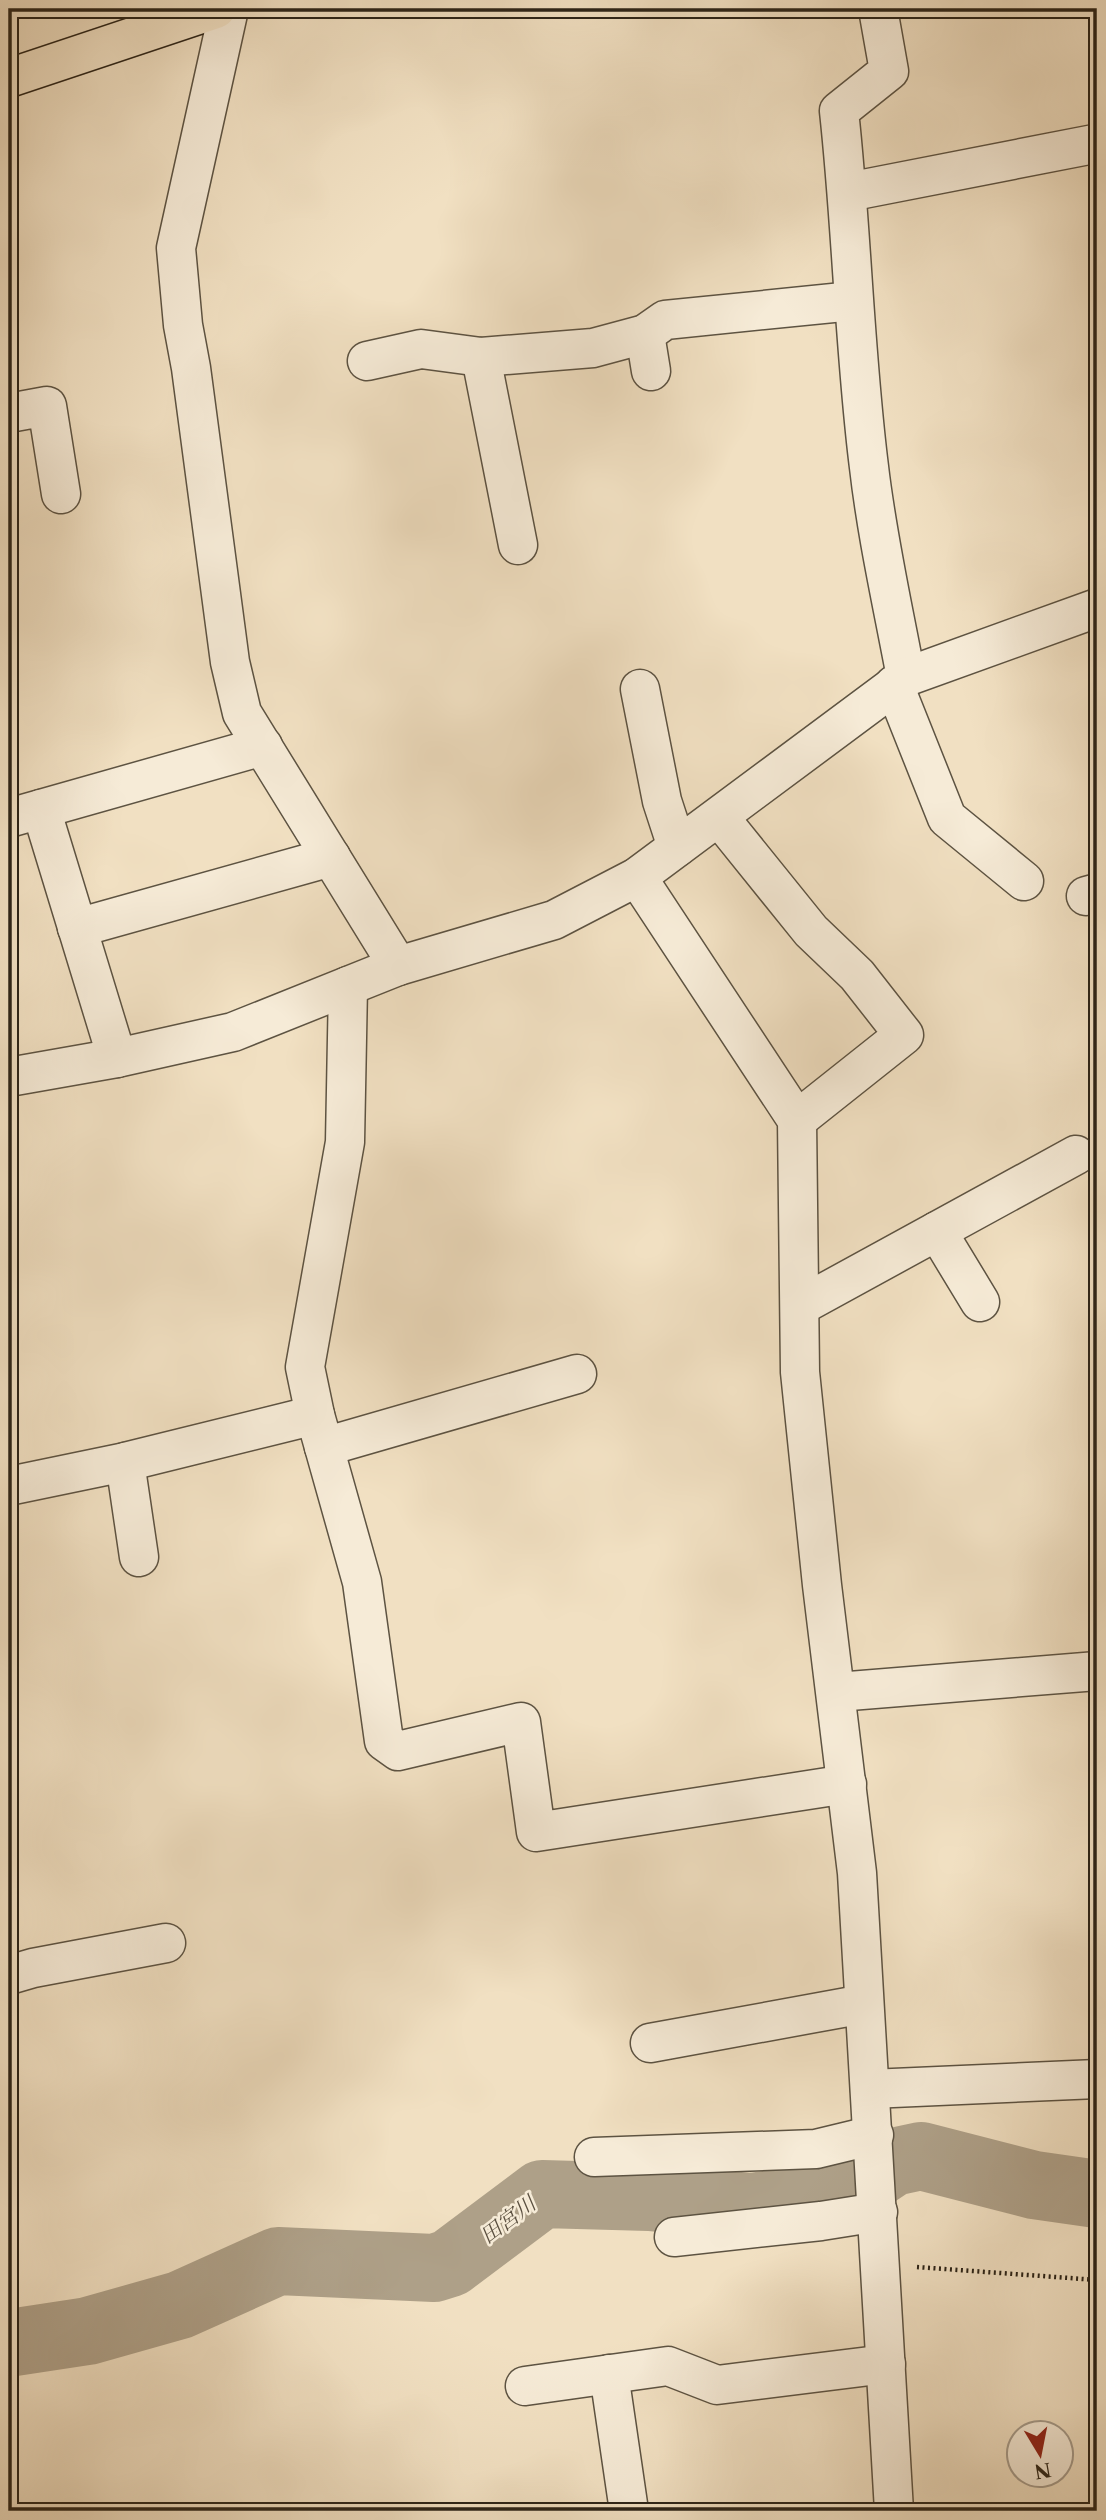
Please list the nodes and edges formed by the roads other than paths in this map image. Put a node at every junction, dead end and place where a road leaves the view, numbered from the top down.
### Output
1 (216, 9) edge
2 (229, 9) edge
3 (878, 9) edge
4 (9, 78) edge
5 (1094, 144) dead end
6 (848, 192) junction
7 (853, 302) junction
8 (481, 357) junction
9 (367, 361) dead end
10 (9, 413) edge
11 (61, 495) dead end
12 (518, 545) dead end
13 (1097, 612) edge
14 (900, 681) junction
15 (640, 689) dead end
16 (263, 746) junction
17 (25, 813) edge
18 (719, 817) junction
19 (677, 847) junction
20 (331, 857) junction
21 (637, 877) junction
22 (1024, 881) dead end
23 (78, 928) junction
24 (398, 966) junction
25 (348, 986) junction
26 (117, 1058) junction
27 (9, 1077) edge
28 (797, 1120) junction
29 (1076, 1155) dead end
30 (936, 1231) junction
31 (980, 1302) dead end
32 (800, 1306) junction
33 (577, 1374) dead end
34 (320, 1431) junction
35 (125, 1462) junction
36 (9, 1486) edge
37 (139, 1557) dead end
38 (1097, 1671) edge
39 (837, 1692) junction
40 (847, 1784) junction
41 (166, 1943) dead end
42 (9, 1975) edge
43 (864, 2004) junction
44 (650, 2043) dead end
45 (1097, 2079) edge
46 (870, 2089) junction
47 (594, 2157) dead end
48 (876, 2171) junction
49 (674, 2236) dead end
50 (886, 2364) junction
51 (609, 2374) junction
52 (525, 2386) dead end
53 (629, 2511) edge
54 (894, 2511) edge

1 - 4 main road
2 - 16 street
3 - 6 street
5 - 6 street
6 - 7 street
7 - 8 street
7 - 14 street
8 - 9 street
8 - 12 street
10 - 11 street
13 - 14 street
14 - 18 street
14 - 22 street
15 - 19 street
16 - 17 street
16 - 20 street
17 - 23 street
18 - 19 street
18 - 28 street
19 - 21 street
20 - 23 street
20 - 24 street
21 - 24 street
21 - 28 street
23 - 26 street
24 - 25 street
25 - 26 street
25 - 34 street
26 - 27 street
28 - 32 street
29 - 30 street
30 - 31 street
30 - 32 street
32 - 39 street
33 - 34 street
34 - 35 street
34 - 40 street
35 - 36 street
35 - 37 street
38 - 39 street
39 - 40 street
40 - 43 street
41 - 42 street
43 - 44 street
43 - 46 street
45 - 46 street
46 - 48 street
47 - 48 street
48 - 49 street
48 - 50 street
50 - 51 street
50 - 54 street
51 - 52 street
51 - 53 street

